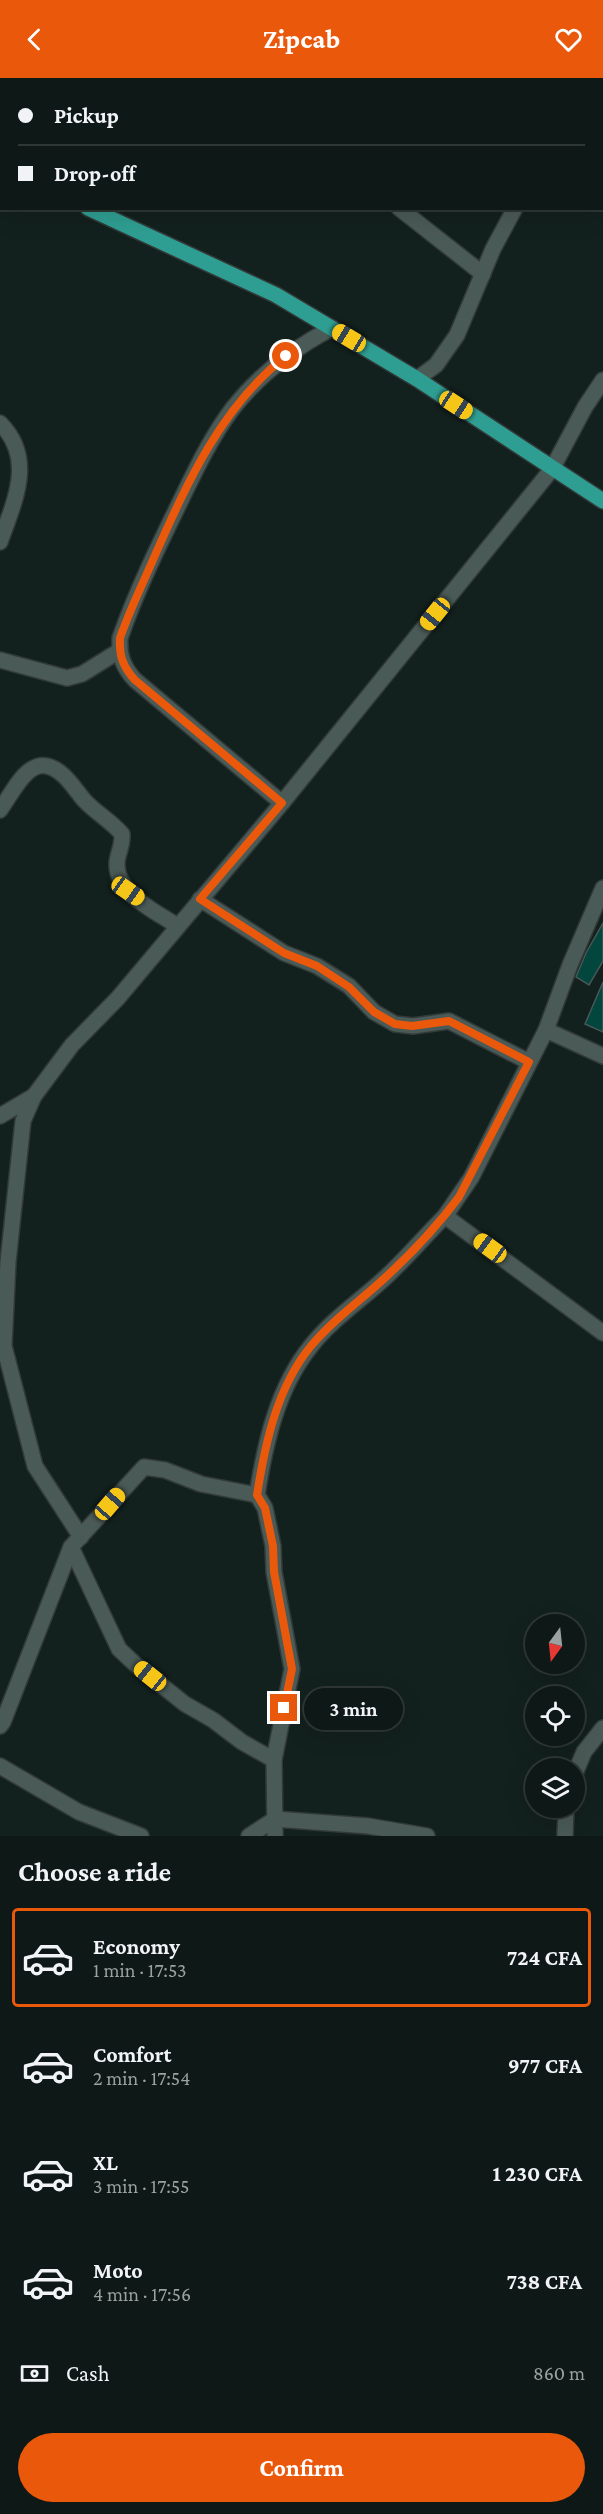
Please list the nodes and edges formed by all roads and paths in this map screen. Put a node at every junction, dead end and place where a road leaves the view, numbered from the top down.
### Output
1 (92, 210) edge
2 (402, 210) edge
3 (513, 210) edge
4 (483, 274) junction
5 (332, 328) junction
6 (417, 379) junction
7 (603, 380) edge
8 (0, 423) edge
9 (552, 469) junction
10 (603, 501) edge
11 (0, 542) edge
12 (119, 651) junction
13 (0, 660) edge
14 (282, 803) junction
15 (0, 810) edge
16 (603, 888) edge
17 (200, 899) junction
18 (177, 926) junction
19 (546, 1030) junction
20 (603, 1056) edge
21 (529, 1062) junction
22 (34, 1096) junction
23 (0, 1116) edge
24 (445, 1216) junction
25 (603, 1333) edge
26 (257, 1495) junction
27 (76, 1542) junction
28 (0, 1726) edge
29 (603, 1728) edge
30 (582, 1758) edge
31 (274, 1760) junction
32 (0, 1766) edge
33 (566, 1818) edge
34 (275, 1819) junction
35 (136, 1835) edge
36 (249, 1836) edge
37 (275, 1836) edge
38 (427, 1836) edge
39 (565, 1836) edge

1 - 5 main road
2 - 4 street
3 - 4 street
4 - 6 street
5 - 6 main road
5 - 12 street
6 - 9 main road
7 - 9 street
8 - 11 street
9 - 10 main road
9 - 14 street
12 - 13 street
12 - 14 street
14 - 17 street
15 - 18 street
16 - 19 street
17 - 18 street
17 - 21 street
18 - 22 street
19 - 20 street
19 - 21 street
21 - 24 street
22 - 23 street
22 - 27 street
24 - 25 street
24 - 26 street
26 - 27 street
26 - 31 street
27 - 28 street
27 - 31 street
29 - 30 street
31 - 34 street
32 - 35 street
33 - 39 street
34 - 36 street
34 - 37 street
34 - 38 street

